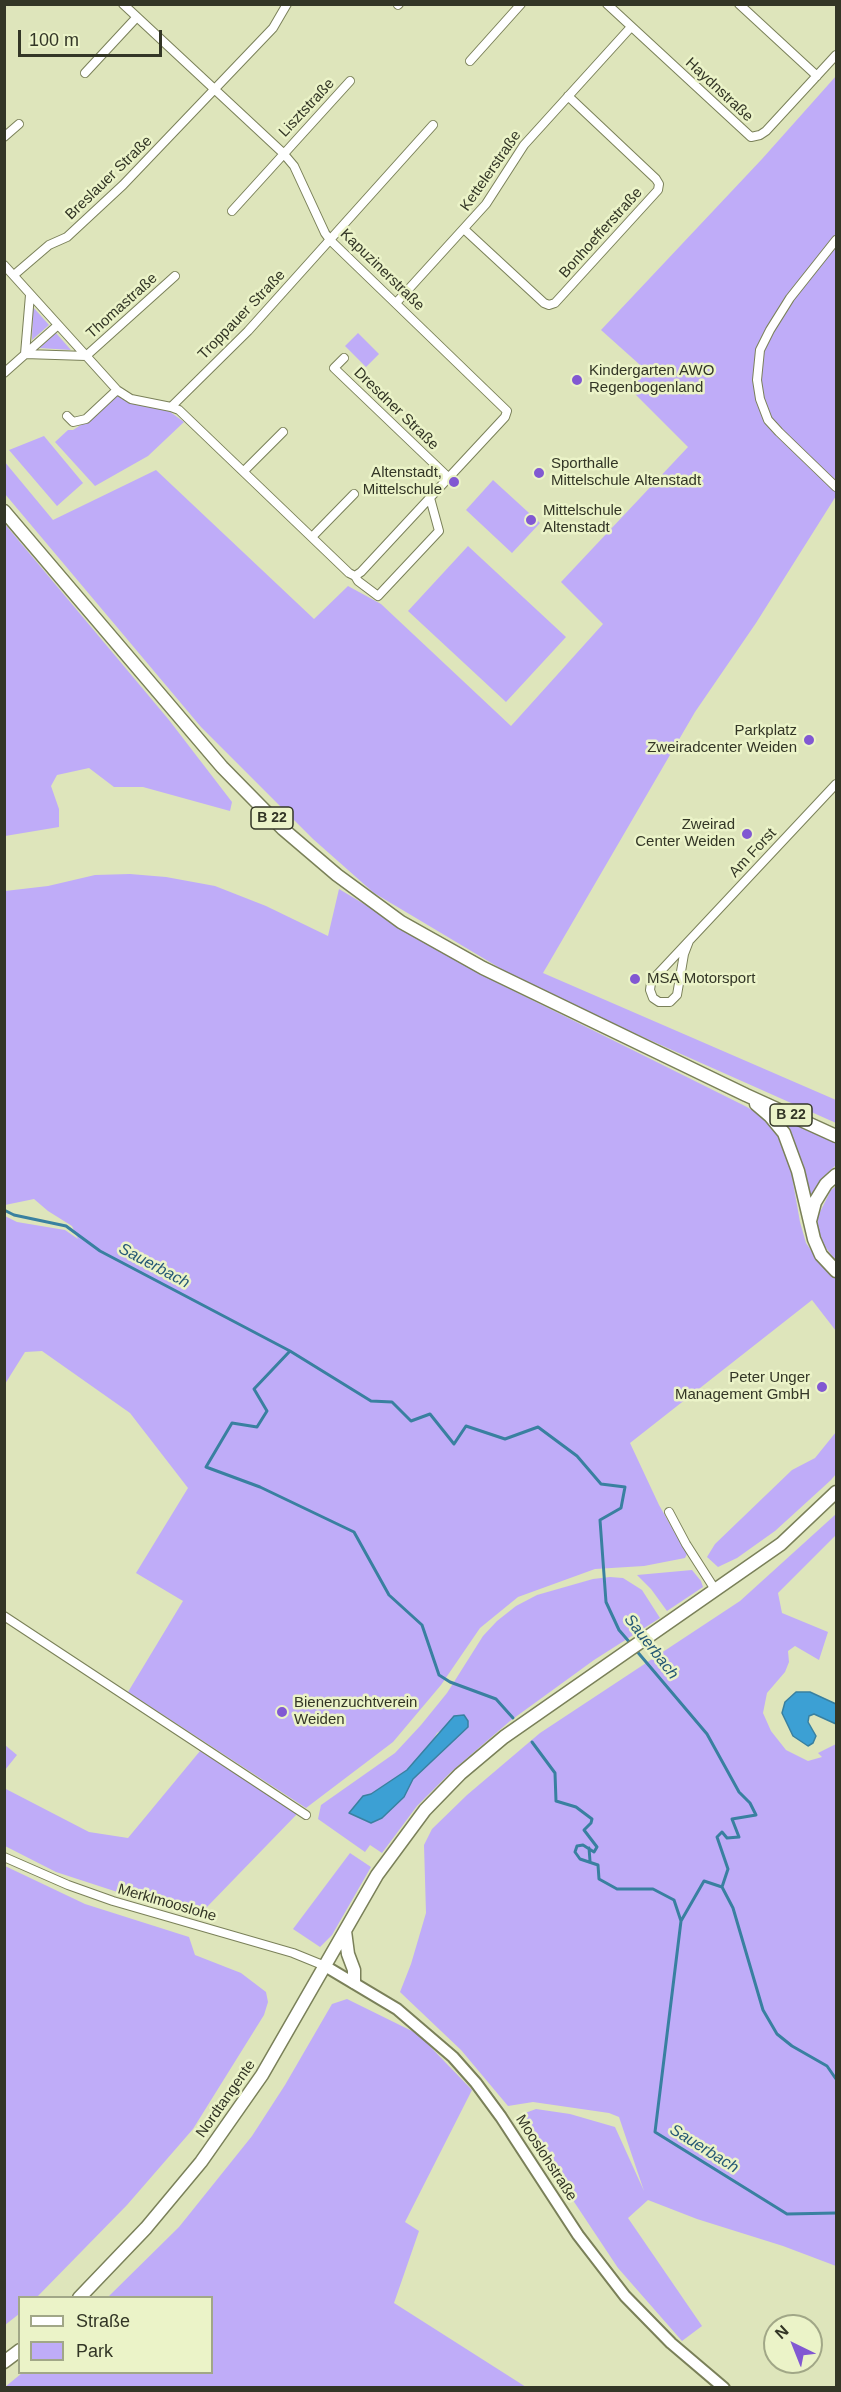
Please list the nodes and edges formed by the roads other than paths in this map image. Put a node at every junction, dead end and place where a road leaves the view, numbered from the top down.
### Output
1 (123, 4) edge
2 (287, 4) edge
3 (521, 4) edge
4 (607, 4) edge
5 (739, 4) edge
6 (136, 18) junction
7 (632, 27) junction
8 (837, 55) edge
9 (470, 61) dead end
10 (85, 73) dead end
11 (817, 76) junction
12 (350, 81) dead end
13 (214, 91) junction
14 (568, 96) junction
15 (19, 124) dead end
16 (433, 125) dead end
17 (4, 138) edge
18 (283, 153) junction
19 (232, 211) dead end
20 (465, 230) junction
21 (330, 240) junction
22 (837, 240) edge
23 (4, 265) edge
24 (14, 275) junction
25 (176, 276) dead end
26 (30, 295) junction
27 (396, 303) junction
28 (58, 325) junction
29 (25, 354) junction
30 (86, 356) junction
31 (344, 358) dead end
32 (4, 373) edge
33 (117, 390) junction
34 (171, 406) junction
35 (67, 416) dead end
36 (283, 432) dead end
37 (244, 471) junction
38 (449, 478) junction
39 (837, 487) edge
40 (354, 494) dead end
41 (430, 498) junction
42 (4, 511) edge
43 (312, 537) junction
44 (355, 576) junction
45 (837, 784) edge
46 (689, 941) junction
47 (746, 1095) junction
48 (837, 1136) edge
49 (837, 1175) edge
50 (810, 1222) junction
51 (837, 1271) edge
52 (837, 1492) edge
53 (669, 1512) dead end
54 (716, 1591) junction
55 (4, 1616) edge
56 (306, 1815) dead end
57 (4, 1857) edge
58 (345, 1931) junction
59 (325, 1966) junction
60 (354, 1982) junction
61 (82, 2296) edge
62 (18, 2352) edge
63 (4, 2362) edge
64 (724, 2388) edge

1 - 6 street, Kapuzinerstraße
2 - 13 street, Breslauer Straße
3 - 9 street
4 - 7 street, Haydnstraße
5 - 11 street
6 - 10 street
6 - 13 street, Kapuzinerstraße
7 - 11 street, Haydnstraße
7 - 14 street, Kettelerstraße
8 - 11 street, Haydnstraße
12 - 18 street, Lisztstraße
13 - 18 street, Kapuzinerstraße
13 - 24 street, Breslauer Straße
14 - 20 street, Kettelerstraße
14 - 20 street, Bonhoefferstraße
15 - 17 street
16 - 21 street, Troppauer Straße
18 - 19 street, Lisztstraße
18 - 21 street, Kapuzinerstraße
20 - 27 street, Kettelerstraße
21 - 27 street, Kapuzinerstraße
21 - 34 street, Troppauer Straße
22 - 39 street
23 - 24 street
24 - 26 street
25 - 30 street, Thomastraße
26 - 28 street
26 - 29 street
27 - 38 street, Kapuzinerstraße
28 - 29 street
28 - 30 street
29 - 30 street
29 - 32 street
30 - 33 street
31 - 38 street, Dresdner Straße
33 - 34 street
33 - 35 street
34 - 37 street
36 - 37 street
37 - 43 street
38 - 41 street, Kapuzinerstraße
40 - 43 street
41 - 44 street, Kapuzinerstraße
41 - 44 street
42 - 47 main road, B 22
43 - 44 street
45 - 46 street, Am Forst
46 - 46 street, Am Forst
47 - 48 main road, B 22
47 - 50 main road
49 - 50 main road
50 - 51 main road
52 - 54 main road
53 - 54 street
54 - 58 main road, Nordtangente
55 - 56 street
57 - 59 street, Merklmooslohe
58 - 59 main road, Nordtangente
58 - 60 main road
59 - 60 street, Mooslohstraße
59 - 61 main road, Nordtangente
60 - 64 street, Mooslohstraße
62 - 63 main road

